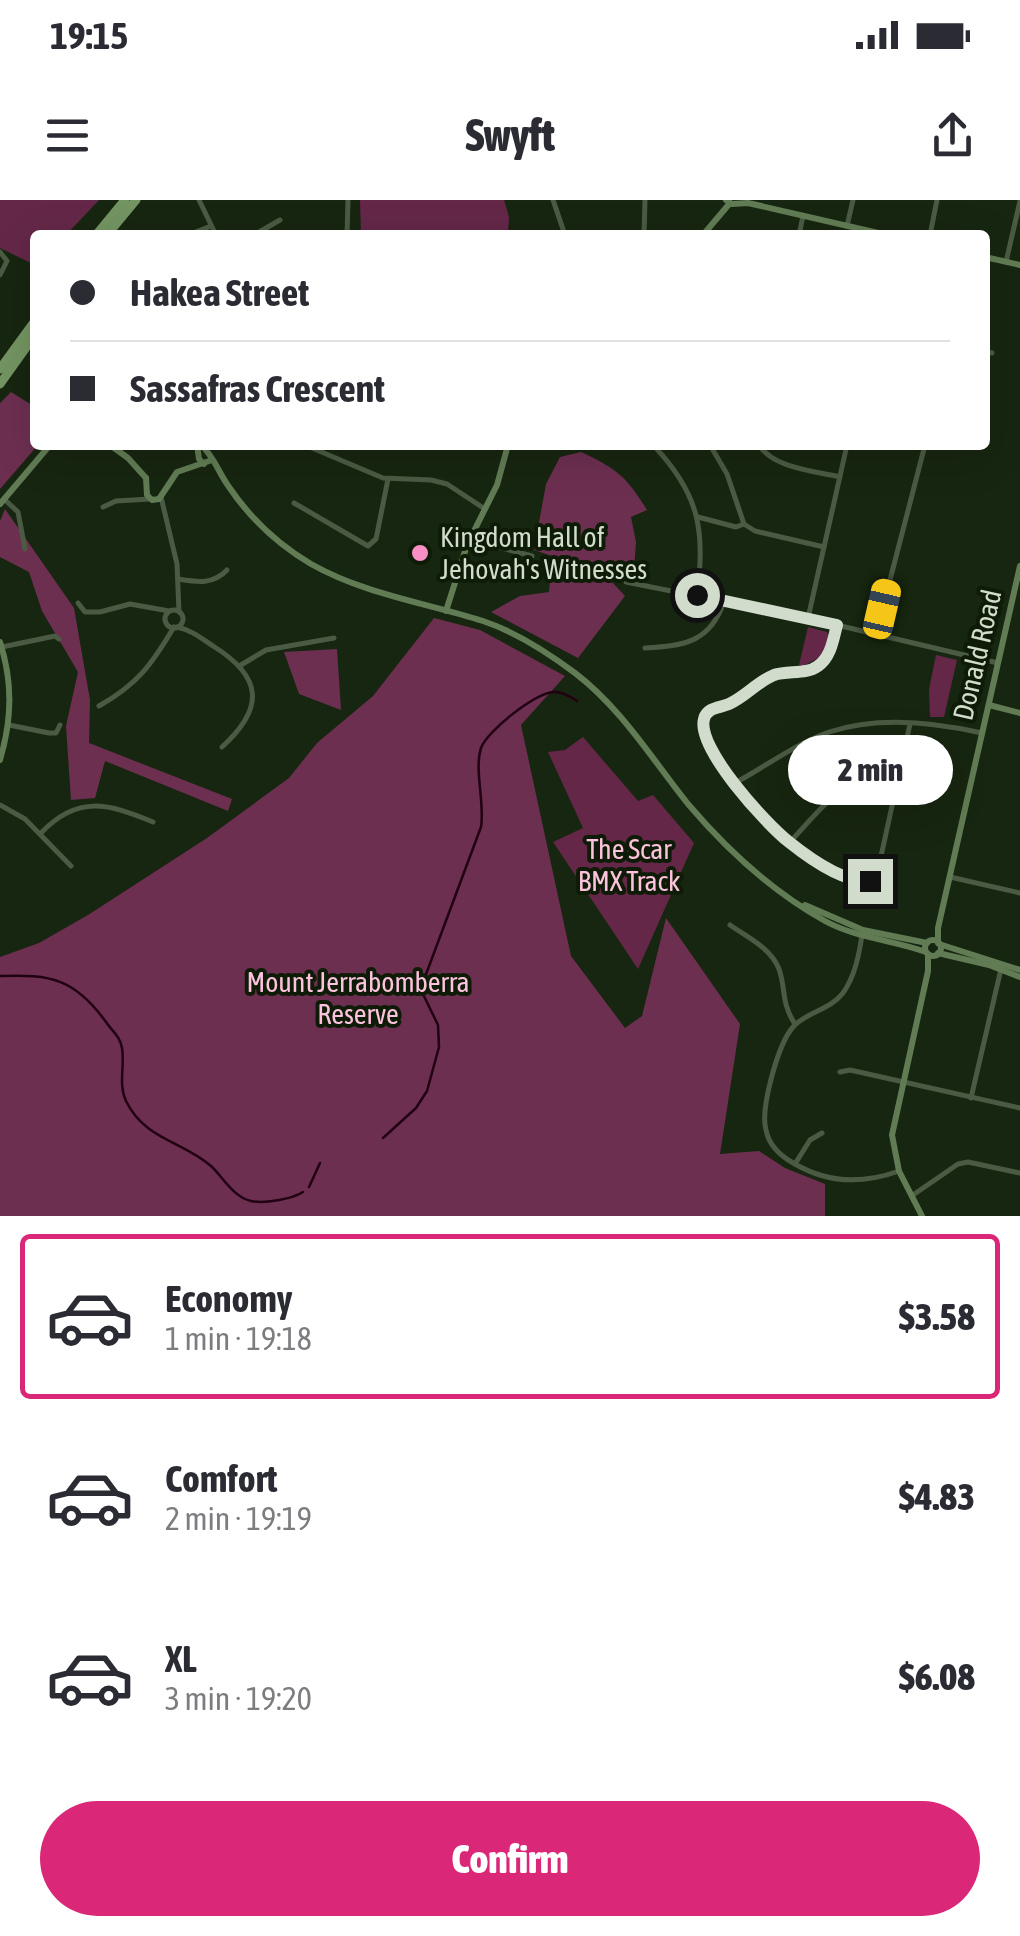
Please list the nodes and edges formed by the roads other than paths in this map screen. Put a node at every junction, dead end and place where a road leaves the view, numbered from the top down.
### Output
1 (125, 200) edge
2 (136, 200) edge
3 (199, 200) edge
4 (348, 200) edge
5 (553, 200) edge
6 (645, 200) edge
7 (853, 200) edge
8 (938, 200) edge
9 (1020, 200) edge
10 (736, 201) edge
11 (804, 216) junction
12 (280, 220) dead end
13 (211, 226) junction
14 (847, 226) junction
15 (100, 230) edge
16 (111, 230) edge
17 (201, 230) edge
18 (213, 230) edge
19 (263, 230) edge
20 (347, 230) edge
21 (563, 230) edge
22 (644, 230) edge
23 (707, 230) edge
24 (800, 230) edge
25 (865, 230) edge
26 (931, 230) edge
27 (0, 252) edge
28 (990, 258) edge
29 (1006, 262) junction
30 (1020, 265) edge
31 (0, 275) edge
32 (30, 328) edge
33 (30, 342) edge
34 (0, 369) edge
35 (0, 384) edge
36 (46, 450) edge
37 (117, 450) edge
38 (317, 450) edge
39 (507, 450) edge
40 (657, 450) edge
41 (713, 450) edge
42 (762, 450) edge
43 (846, 450) edge
44 (924, 450) edge
45 (203, 455) edge
46 (840, 477) junction
47 (388, 479) junction
48 (153, 489) junction
49 (2, 501) edge
50 (294, 504) dead end
51 (103, 507) dead end
52 (485, 509) junction
53 (698, 516) junction
54 (744, 524) junction
55 (470, 537) junction
56 (824, 547) junction
57 (25, 548) dead end
58 (532, 556) dead end
59 (1020, 566) edge
60 (227, 570) dead end
61 (178, 579) junction
62 (626, 582) dead end
63 (697, 595) junction
64 (724, 601) junction
65 (78, 602) dead end
66 (83, 611) junction
67 (446, 612) junction
68 (172, 616) junction
69 (808, 618) junction
70 (80, 620) dead end
71 (837, 625) junction
72 (176, 627) junction
73 (192, 632) junction
74 (57, 634) dead end
75 (876, 634) junction
76 (334, 638) dead end
77 (168, 639) junction
78 (1, 645) edge
79 (645, 648) dead end
80 (998, 663) junction
81 (241, 665) junction
82 (4, 678) edge
83 (989, 705) junction
84 (99, 706) dead end
85 (1020, 713) edge
86 (910, 724) junction
87 (10, 725) junction
88 (60, 726) dead end
89 (56, 732) junction
90 (982, 733) junction
91 (62, 738) dead end
92 (222, 747) dead end
93 (0, 760) edge
94 (899, 780) junction
95 (734, 784) junction
96 (1, 806) edge
97 (152, 822) dead end
98 (41, 834) junction
99 (789, 843) junction
100 (71, 866) dead end
101 (950, 877) junction
102 (1020, 891) edge
103 (730, 925) dead end
104 (863, 933) junction
105 (933, 948) junction
106 (1002, 966) junction
107 (1020, 973) edge
108 (796, 1024) junction
109 (840, 1072) dead end
110 (902, 1082) junction
111 (971, 1098) junction
112 (1020, 1108) edge
113 (822, 1133) dead end
114 (795, 1164) junction
115 (899, 1171) junction
116 (1020, 1173) edge
117 (913, 1195) junction
118 (922, 1216) edge

1 - 15 main road
2 - 16 main road
3 - 13 street
4 - 20 street
5 - 21 street
6 - 22 street
7 - 14 street
8 - 26 street
9 - 29 street
10 - 11 street
10 - 23 street
11 - 14 street
11 - 24 street
12 - 19 street
13 - 17 street
13 - 18 street
14 - 25 street
27 - 31 street
28 - 29 street
29 - 30 street
32 - 34 main road
33 - 35 main road
36 - 49 street
37 - 48 street
38 - 47 street
39 - 52 street
40 - 53 street
41 - 54 street
42 - 46 street
43 - 46 street
44 - 75 street
45 - 48 street
45 - 67 street
46 - 56 street
47 - 50 street
47 - 52 street
48 - 51 street
48 - 61 street
49 - 57 street
52 - 55 street
53 - 54 street
53 - 63 street
54 - 56 street
55 - 58 street
55 - 67 street
56 - 69 street
59 - 80 street, Donald Road
60 - 61 street
61 - 68 street
62 - 63 street
63 - 64 street
64 - 69 street
64 - 79 street
65 - 66 street
66 - 68 street
66 - 70 street
67 - 104 street
68 - 72 street
68 - 72 street
68 - 73 street
68 - 77 street
69 - 71 street
71 - 75 street
71 - 95 street
72 - 73 street
72 - 77 street
73 - 81 street
74 - 78 street
75 - 80 street
76 - 81 street
77 - 84 street
78 - 82 street
80 - 83 street, Donald Road
81 - 92 street
82 - 87 street
83 - 85 street
83 - 90 street, Donald Road
86 - 90 street
86 - 94 street
86 - 95 street
87 - 89 street
87 - 93 street
88 - 89 street
89 - 91 street
90 - 101 street, Donald Road
94 - 99 street
94 - 99 street
95 - 99 street
96 - 98 street
97 - 98 street
98 - 100 street
101 - 102 street
101 - 105 street, Donald Road
103 - 108 street
104 - 105 street
104 - 108 street
105 - 106 street
105 - 110 street
106 - 107 street
106 - 111 street
108 - 114 street
109 - 110 street
110 - 111 street
110 - 115 street
111 - 112 street
113 - 114 street
114 - 115 street
115 - 117 street
116 - 117 street
117 - 118 street

